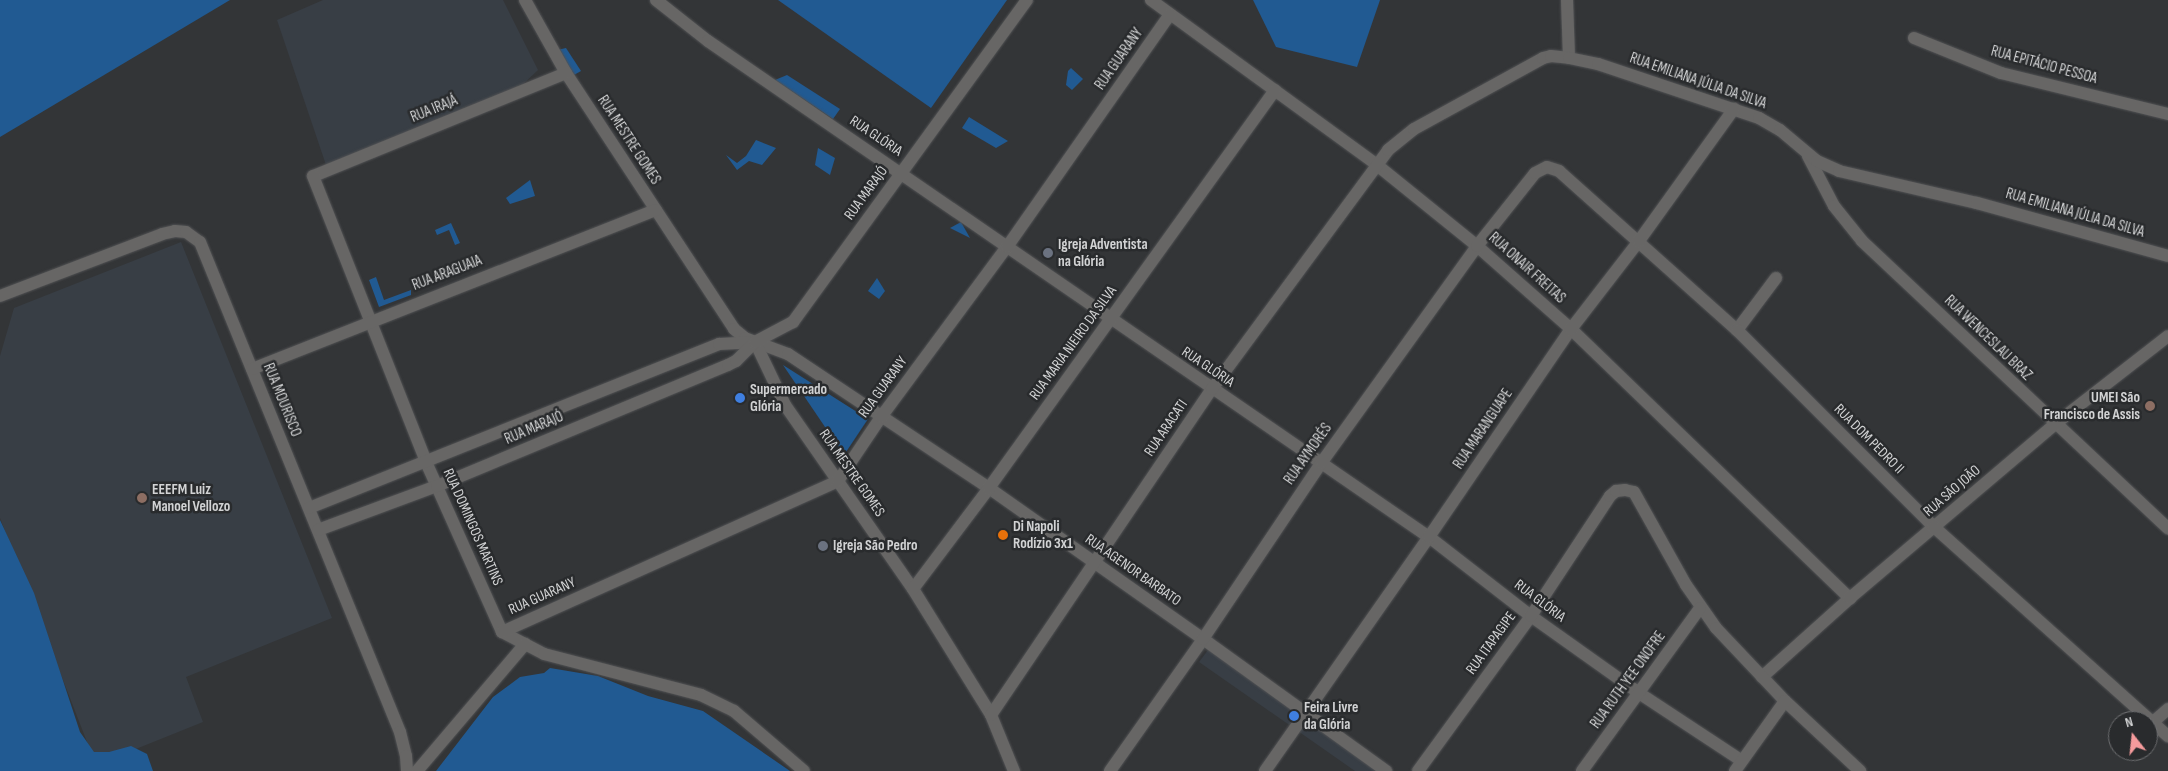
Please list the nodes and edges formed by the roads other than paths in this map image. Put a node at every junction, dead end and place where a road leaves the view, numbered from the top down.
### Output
1 (526, 0) edge
2 (656, 0) edge
3 (1026, 0) edge
4 (1150, 0) edge
5 (1567, 0) edge
6 (1170, 14) junction
7 (1914, 38) dead end
8 (1569, 58) junction
9 (566, 73) junction
10 (1275, 90) junction
11 (1734, 109) junction
12 (2168, 114) edge
13 (1807, 154) junction
14 (1377, 165) junction
15 (1547, 168) joint
16 (901, 173) junction
17 (313, 176) joint
18 (656, 210) junction
19 (1639, 241) junction
20 (1478, 246) junction
21 (1007, 247) junction
22 (2168, 256) edge
23 (1776, 278) dead end
24 (0, 296) edge
25 (1110, 319) junction
26 (372, 320) junction
27 (1571, 329) junction
28 (1737, 330) junction
29 (2168, 336) edge
30 (755, 342) junction
31 (252, 369) junction
32 (1212, 390) junction
33 (881, 417) junction
34 (2055, 424) junction
35 (426, 462) junction
36 (1322, 462) junction
37 (838, 481) junction
38 (437, 486) junction
39 (989, 488) junction
40 (309, 508) junction
41 (2167, 525) edge
42 (1934, 527) junction
43 (318, 530) junction
44 (1429, 538) junction
45 (1094, 562) junction
46 (913, 589) junction
47 (1850, 598) junction
48 (1700, 608) junction
49 (1532, 616) junction
50 (502, 632) junction
51 (1203, 638) junction
52 (525, 644) junction
53 (1762, 676) junction
54 (1639, 692) junction
55 (1784, 701) junction
56 (2168, 709) edge
57 (2141, 711) edge
58 (1305, 713) junction
59 (992, 715) junction
60 (2158, 718) edge
61 (2158, 727) edge
62 (2168, 736) edge
63 (1738, 766) edge
64 (407, 771) edge
65 (417, 771) edge
66 (804, 771) edge
67 (1014, 771) edge
68 (1110, 771) edge
69 (1265, 771) edge
70 (1386, 771) edge
71 (1418, 771) edge
72 (1582, 771) edge
73 (1860, 771) edge

1 - 9 street, RUA MESTRE GOMES
2 - 16 street, RUA GLÓRIA
3 - 16 street, RUA MARAJÓ
4 - 6 street, RUA ONAIR FREITAS
5 - 8 street
6 - 10 street, RUA ONAIR FREITAS
6 - 21 street, RUA GUARANY
7 - 12 street, RUA EPITÁCIO PESSOA
8 - 11 street, RUA EMILIANA JÚLIA DA SILVA
8 - 14 street, RUA EMILIANA JÚLIA DA SILVA
9 - 17 street, RUA IRAJÁ
9 - 18 street, RUA MESTRE GOMES
10 - 14 street, RUA ONAIR FREITAS
10 - 25 street, RUA MARIA NIEIRO DA SILVA
11 - 13 street, RUA EMILIANA JÚLIA DA SILVA
11 - 19 street, RUA MARANGUAPE
13 - 22 street, RUA EMILIANA JÚLIA DA SILVA
13 - 34 street, RUA WENCESLAU BRAZ
14 - 20 street, RUA ONAIR FREITAS
14 - 32 street, RUA ARACATI
15 - 19 street, RUA DOM PEDRO II
15 - 20 street, RUA AYMORÉS
16 - 21 street, RUA GLÓRIA
16 - 30 street, RUA MARAJÓ
17 - 26 street, RUA DOMINGOS MARTINS
18 - 26 street, RUA ARAGUAIA
18 - 30 street, RUA MESTRE GOMES
19 - 27 street, RUA MARANGUAPE
19 - 28 street, RUA DOM PEDRO II
20 - 27 street, RUA ONAIR FREITAS
20 - 36 street, RUA AYMORÉS
21 - 25 street, RUA GLÓRIA
21 - 33 street, RUA GUARANY
23 - 28 street
24 - 31 street, RUA MOURISCO
25 - 32 street, RUA GLÓRIA
25 - 39 street, RUA MARIA NIEIRO DA SILVA
26 - 31 street, RUA ARAGUAIA
26 - 35 street, RUA DOMINGOS MARTINS
27 - 44 street, RUA MARANGUAPE
27 - 47 street, RUA ONAIR FREITAS
28 - 42 street, RUA DOM PEDRO II
29 - 34 street, RUA SÃO JOÃO
30 - 33 street, RUA AGENOR BARBATO
30 - 35 street, RUA MARAJÓ
30 - 37 street, RUA MESTRE GOMES
30 - 38 street, RUA MARAJÓ
31 - 40 street, RUA MOURISCO
32 - 36 street, RUA GLÓRIA
32 - 45 street, RUA ARACATI
33 - 37 street, RUA GUARANY
33 - 39 street, RUA AGENOR BARBATO
34 - 41 street, RUA WENCESLAU BRAZ
34 - 42 street, RUA SÃO JOÃO
35 - 38 street, RUA DOMINGOS MARTINS
35 - 40 street, RUA MARAJÓ
36 - 44 street, RUA GLÓRIA
36 - 51 street, RUA AYMORÉS
37 - 46 street, RUA MESTRE GOMES
37 - 50 street, RUA GUARANY
38 - 43 street, RUA MARAJÓ
38 - 50 street, RUA DOMINGOS MARTINS
39 - 45 street, RUA AGENOR BARBATO
39 - 46 street, RUA MARIA NIEIRO DA SILVA
40 - 43 street, RUA MOURISCO
42 - 47 street, RUA SÃO JOÃO
42 - 57 street, RUA DOM PEDRO II
43 - 64 street, RUA MOURISCO
44 - 49 street, RUA GLÓRIA
44 - 58 street, RUA MARANGUAPE
45 - 51 street, RUA AGENOR BARBATO
45 - 59 street, RUA ARACATI
46 - 59 street, RUA MESTRE GOMES
47 - 53 street, RUA SÃO JOÃO
48 - 49 street, RUA ITAPAGIPE
48 - 53 street
48 - 54 street, RUA RUTH YEE ONOFRE
49 - 54 street, RUA GLÓRIA
49 - 71 street, RUA ITAPAGIPE
50 - 52 street
51 - 58 street, RUA AGENOR BARBATO
51 - 68 street, RUA AYMORÉS
52 - 65 street
52 - 66 street
53 - 55 street
54 - 63 street, RUA GLÓRIA
54 - 72 street, RUA RUTH YEE ONOFRE
55 - 63 street
55 - 73 street
56 - 60 street
58 - 69 street, RUA MARANGUAPE
58 - 70 street, RUA AGENOR BARBATO
59 - 67 street, RUA MESTRE GOMES
61 - 62 street, RUA DOM PEDRO II

